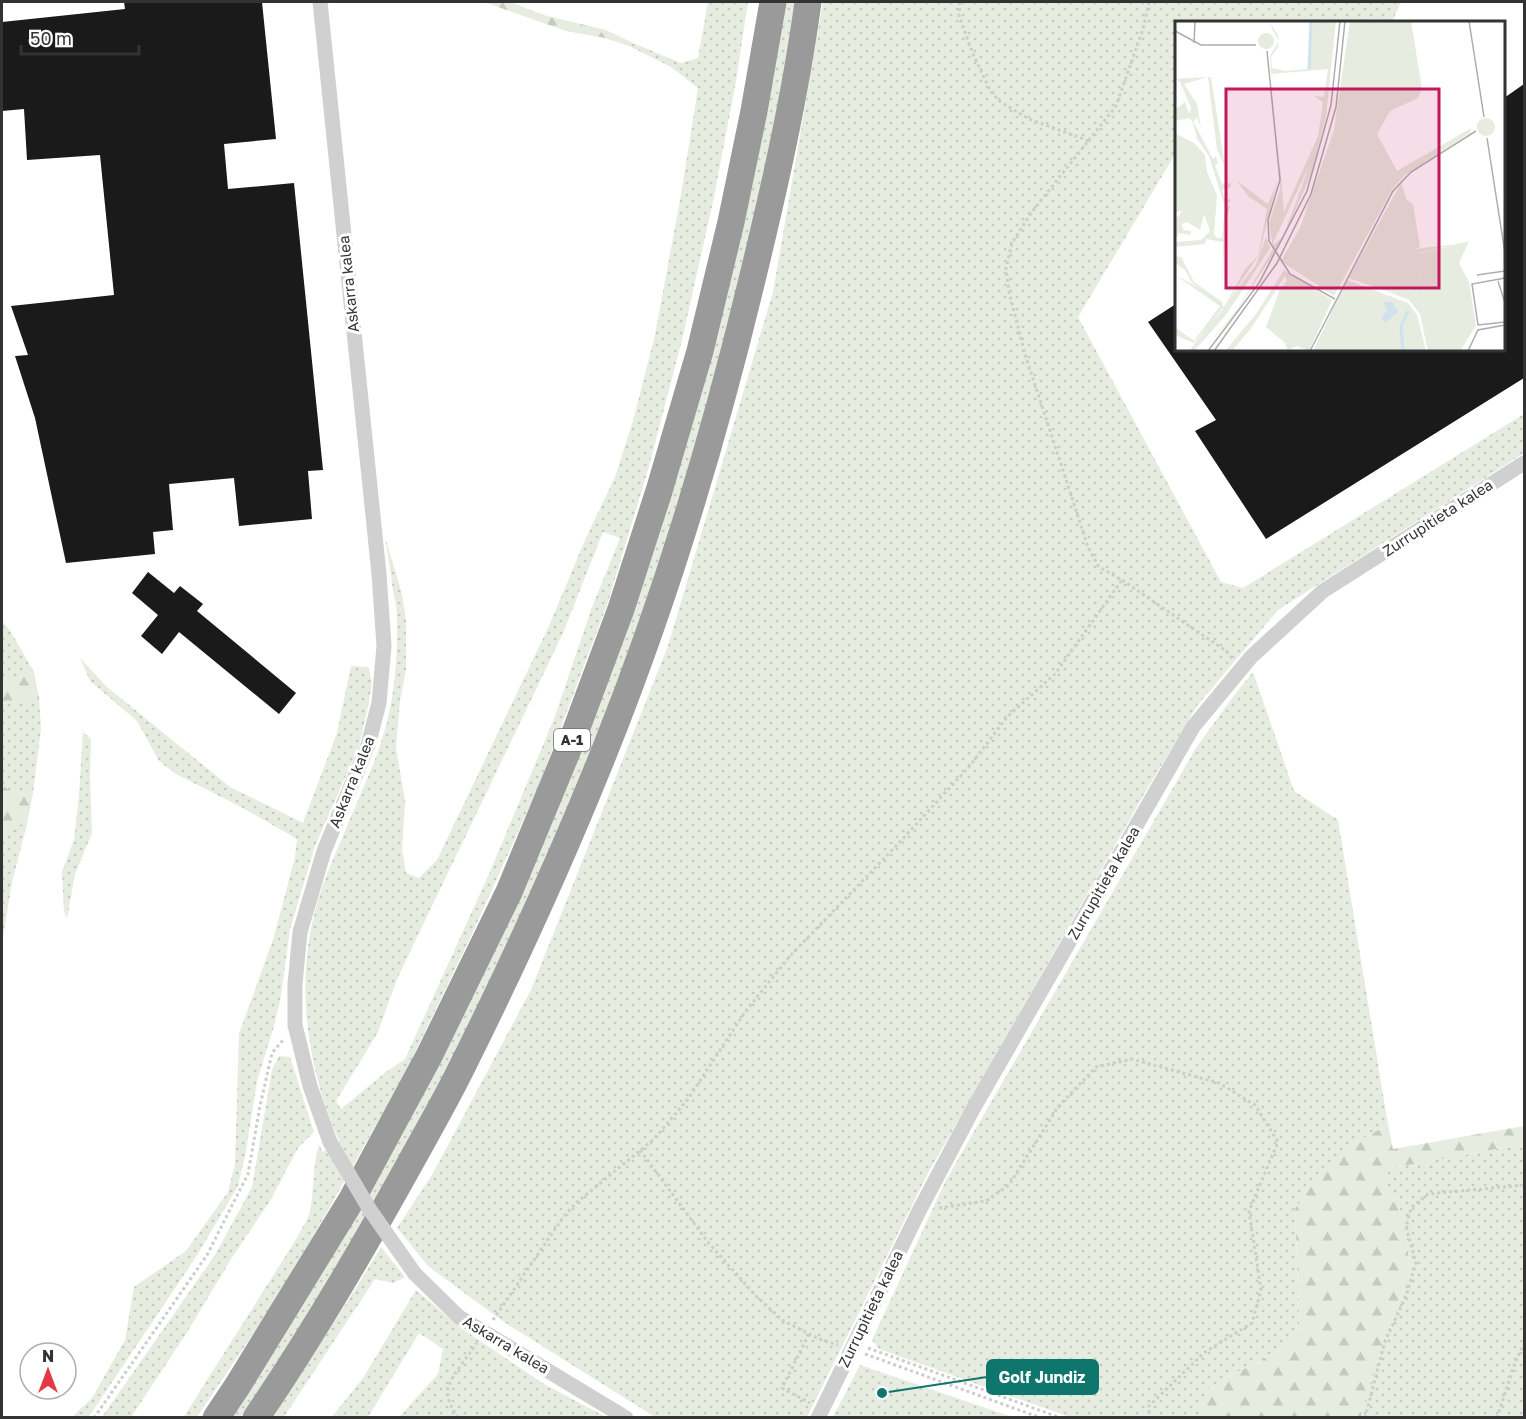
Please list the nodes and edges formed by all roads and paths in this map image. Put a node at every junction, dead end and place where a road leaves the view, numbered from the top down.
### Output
1 (320, 2) edge
2 (773, 2) edge
3 (808, 2) edge
4 (960, 2) edge
5 (1149, 2) edge
6 (1089, 141) junction
7 (1524, 463) edge
8 (1122, 580) junction
9 (1242, 668) junction
10 (296, 1025) junction
11 (640, 1150) junction
12 (1524, 1185) edge
13 (919, 1211) junction
14 (484, 1333) junction
15 (809, 1334) junction
16 (1524, 1344) edge
17 (860, 1349) junction
18 (820, 1413) edge
19 (94, 1418) edge
20 (216, 1418) edge
21 (256, 1418) edge
22 (458, 1418) edge
23 (626, 1418) edge
24 (1041, 1418) edge
25 (1061, 1418) edge
26 (1149, 1418) edge
27 (1365, 1418) edge
28 (1497, 1418) edge

1 - 10 street, Askarra kalea
2 - 20 highway, A-1
3 - 21 highway, A-1
4 - 6 path
5 - 6 path
6 - 8 path
7 - 9 street, Zurrupitieta kalea
8 - 9 path
8 - 11 path
9 - 13 street, Zurrupitieta kalea
10 - 14 street, Askarra kalea, bridge
10 - 19 path
11 - 14 path
11 - 15 path
12 - 27 path
13 - 17 street, Zurrupitieta kalea
13 - 26 path
14 - 22 path
14 - 23 street, Askarra kalea
15 - 17 path
15 - 18 path
16 - 28 path
17 - 18 street, Zurrupitieta kalea
17 - 24 path
17 - 25 path

